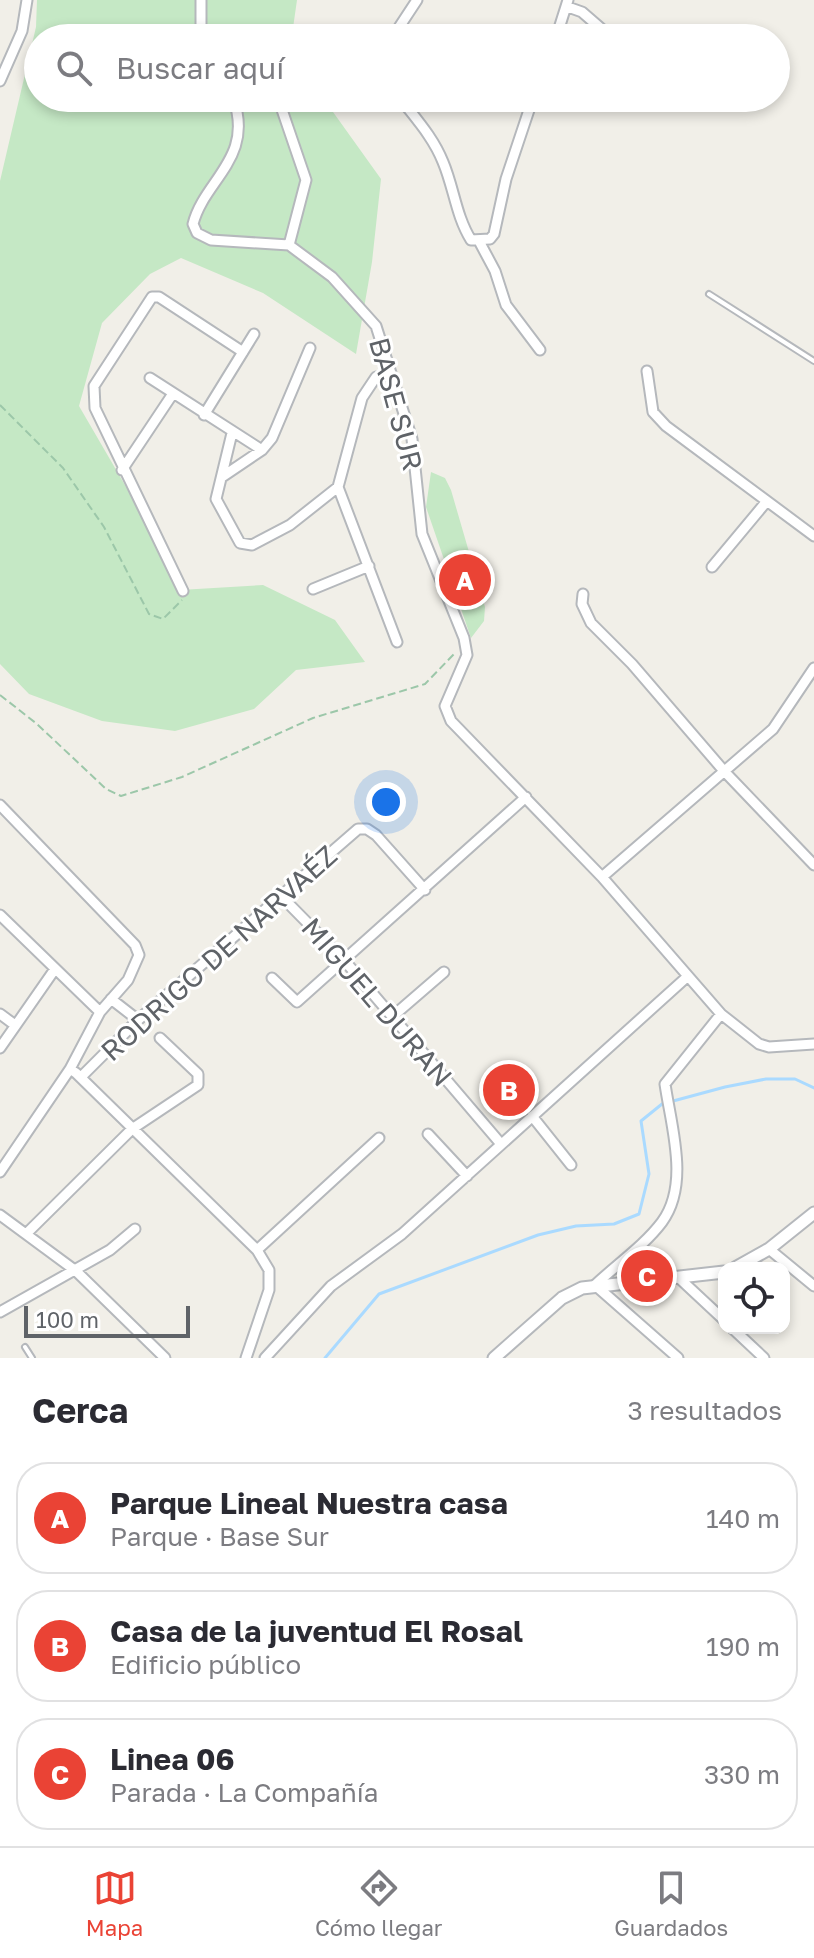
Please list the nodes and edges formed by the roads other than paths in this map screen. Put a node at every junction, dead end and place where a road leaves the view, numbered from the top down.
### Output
1 (27, 0) edge
2 (201, 0) edge
3 (417, 0) edge
4 (568, 4) edge
5 (201, 24) edge
6 (401, 24) edge
7 (561, 24) edge
8 (596, 24) edge
9 (0, 81) edge
10 (235, 112) edge
11 (283, 112) edge
12 (411, 112) edge
13 (528, 112) edge
14 (479, 241) junction
15 (289, 245) junction
16 (709, 294) dead end
17 (254, 334) dead end
18 (310, 348) dead end
19 (540, 350) dead end
20 (243, 352) junction
21 (814, 361) edge
22 (647, 371) dead end
23 (390, 374) junction
24 (150, 378) dead end
25 (172, 395) junction
26 (204, 415) junction
27 (232, 433) junction
28 (262, 450) junction
29 (122, 470) junction
30 (222, 477) junction
31 (338, 487) junction
32 (767, 501) junction
33 (814, 536) edge
34 (369, 566) junction
35 (712, 567) dead end
36 (313, 589) dead end
37 (183, 591) road end
38 (583, 594) dead end
39 (397, 642) dead end
40 (814, 668) edge
41 (724, 771) junction
42 (526, 797) junction
43 (0, 805) edge
44 (814, 865) edge
45 (602, 877) junction
46 (425, 890) junction
47 (282, 897) junction
48 (0, 915) edge
49 (344, 960) junction
50 (55, 969) junction
51 (444, 972) dead end
52 (688, 976) junction
53 (272, 978) dead end
54 (111, 999) junction
55 (100, 1012) junction
56 (0, 1014) edge
57 (721, 1014) junction
58 (392, 1017) junction
59 (138, 1020) junction
60 (15, 1025) junction
61 (160, 1038) dead end
62 (814, 1044) edge
63 (0, 1048) edge
64 (70, 1069) junction
65 (81, 1077) junction
66 (532, 1116) junction
67 (132, 1129) junction
68 (428, 1134) dead end
69 (379, 1138) dead end
70 (501, 1144) junction
71 (0, 1148) edge
72 (11, 1155) junction
73 (571, 1165) dead end
74 (0, 1172) edge
75 (467, 1176) junction
76 (814, 1213) edge
77 (0, 1215) edge
78 (135, 1229) dead end
79 (26, 1234) junction
80 (769, 1249) junction
81 (257, 1250) junction
82 (746, 1262) edge
83 (76, 1271) junction
84 (718, 1273) edge
85 (679, 1278) junction
86 (595, 1285) junction
87 (814, 1286) edge
88 (0, 1312) edge
89 (718, 1314) edge
90 (738, 1334) edge
91 (25, 1347) dead end
92 (32, 1358) edge
93 (165, 1358) edge
94 (246, 1358) edge
95 (265, 1358) edge
96 (494, 1358) edge
97 (678, 1358) edge
98 (764, 1358) edge

1 - 9 street
2 - 5 street
3 - 6 street
4 - 7 street
4 - 8 street
10 - 15 street
11 - 15 street
12 - 14 street
13 - 14 street
14 - 19 street
15 - 23 street, BASE SUR
16 - 21 lane
17 - 20 street
18 - 28 street
20 - 26 street
20 - 29 street
22 - 32 street
23 - 31 street
23 - 42 street, BASE SUR
24 - 25 street
25 - 26 street
25 - 29 street
26 - 27 street
27 - 28 street
27 - 30 street
28 - 30 street
29 - 37 street
30 - 31 street
31 - 34 street
32 - 33 street
32 - 35 street
34 - 36 street
34 - 39 street
38 - 41 street
40 - 41 street
41 - 44 street
41 - 45 street
42 - 45 street
42 - 46 street
43 - 54 street
45 - 52 street
46 - 47 street, RODRIGO DE NARVAÉZ
46 - 49 street
47 - 49 street, MIGUEL DURAN
47 - 59 street, RODRIGO DE NARVAÉZ
48 - 50 street
49 - 53 street
49 - 58 street, MIGUEL DURAN
50 - 55 street
50 - 60 street
51 - 58 street
52 - 57 street
52 - 66 street
54 - 55 street
54 - 59 street
55 - 64 street
56 - 60 street
57 - 62 street
57 - 86 street
58 - 70 street, MIGUEL DURAN
59 - 65 street, RODRIGO DE NARVAÉZ
60 - 63 street
61 - 67 street
64 - 65 street
64 - 72 street
65 - 67 street
66 - 70 street
66 - 73 street
67 - 79 street
67 - 81 street
68 - 75 street
69 - 81 street
70 - 75 street
71 - 72 street
72 - 74 street
75 - 95 street
76 - 80 street
77 - 79 street
78 - 83 street
79 - 83 street
80 - 82 street
80 - 87 street
81 - 94 street
83 - 88 street
83 - 93 street
84 - 85 street
85 - 86 street
85 - 89 street
86 - 96 street
86 - 97 street
90 - 98 street
91 - 92 lane

